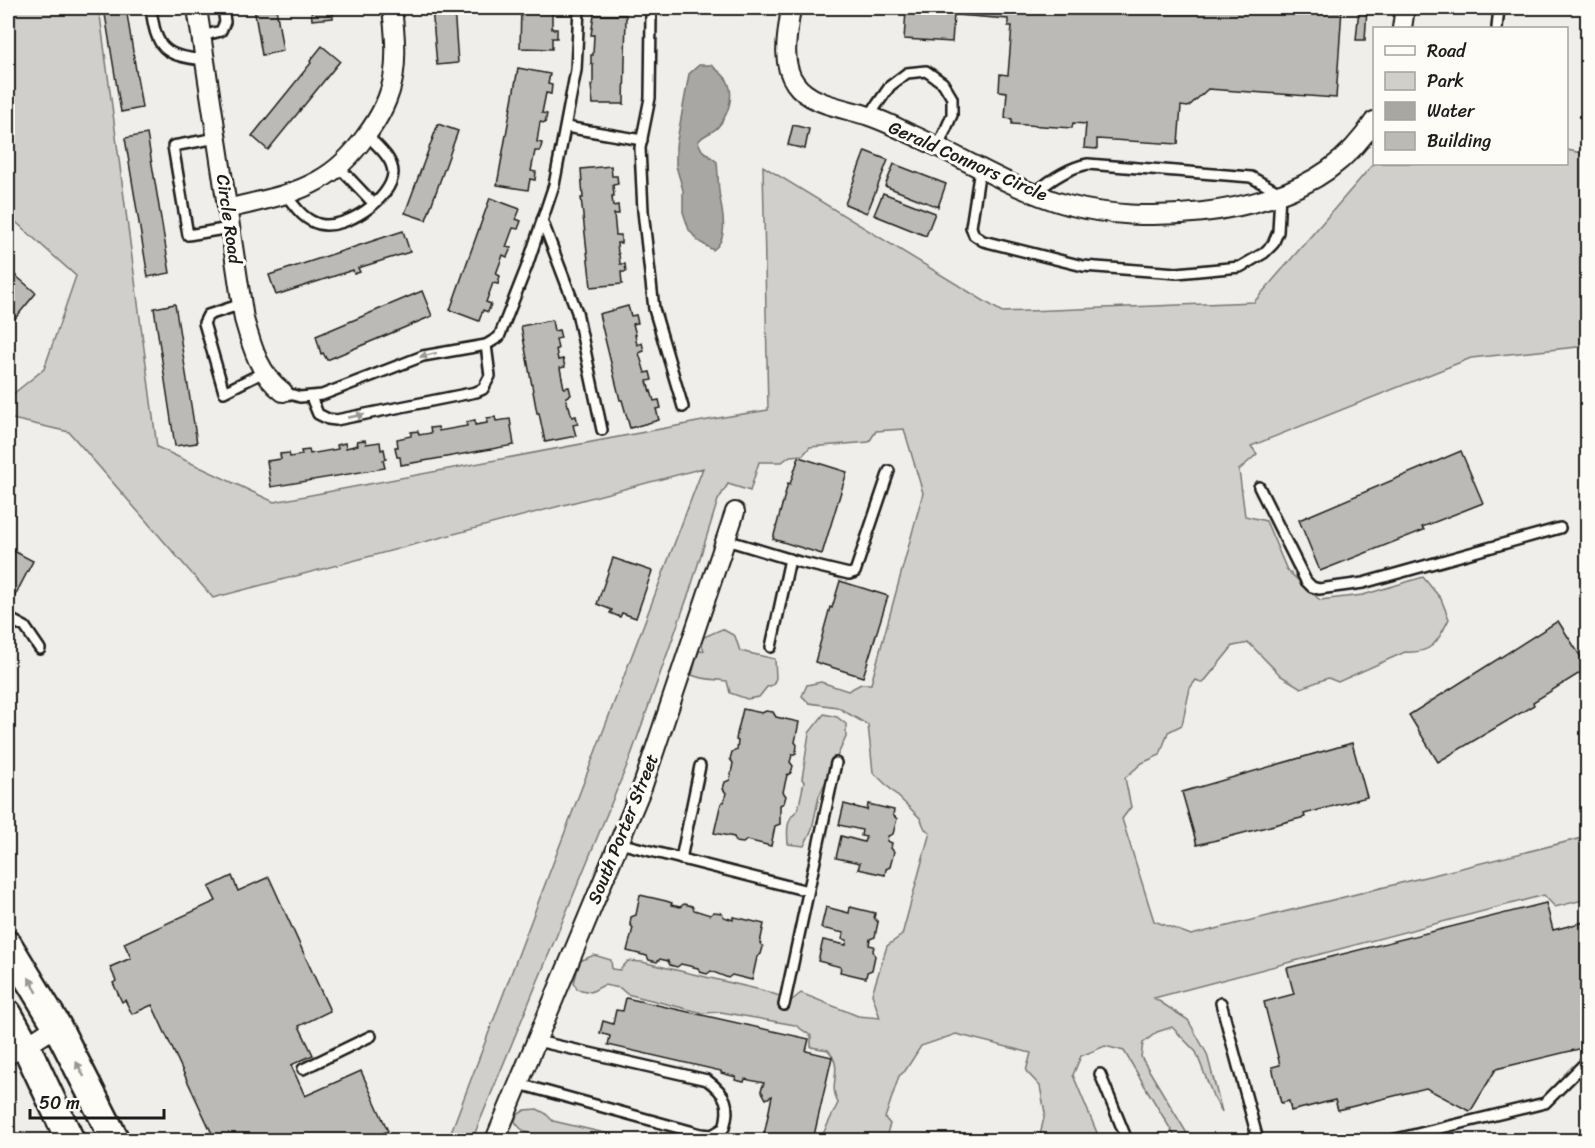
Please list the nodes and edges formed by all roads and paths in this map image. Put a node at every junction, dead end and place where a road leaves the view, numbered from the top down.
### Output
1 (151, 8) edge
2 (197, 8) edge
3 (223, 8) edge
4 (392, 8) edge
5 (579, 8) edge
6 (791, 8) edge
7 (1404, 8) edge
8 (1499, 8) edge
9 (651, 16) dead end
10 (1402, 27) edge
11 (1497, 27) edge
12 (202, 36) junction
13 (205, 60) junction
14 (869, 116) junction
15 (1373, 123) edge
16 (566, 127) junction
17 (367, 135) junction
18 (217, 138) junction
19 (642, 140) junction
20 (938, 147) junction
21 (338, 166) junction
22 (980, 169) junction
23 (1035, 193) junction
24 (1280, 193) junction
25 (285, 194) junction
26 (373, 203) junction
27 (227, 208) junction
28 (542, 220) junction
29 (230, 228) junction
30 (242, 304) junction
31 (486, 345) junction
32 (264, 372) junction
33 (283, 392) joint
34 (311, 397) junction
35 (683, 407) dead end
36 (602, 430) dead end
37 (889, 471) dead end
38 (1259, 487) dead end
39 (735, 512) dead end
40 (1560, 528) dead end
41 (726, 540) junction
42 (790, 559) junction
43 (8, 618) edge
44 (771, 647) dead end
45 (40, 649) dead end
46 (836, 763) dead end
47 (700, 766) dead end
48 (619, 843) junction
49 (681, 859) junction
50 (808, 891) junction
51 (8, 945) edge
52 (1221, 1002) dead end
53 (784, 1005) dead end
54 (8, 1014) edge
55 (57, 1026) junction
56 (371, 1036) dead end
57 (537, 1041) junction
58 (17, 1051) edge
59 (1587, 1063) edge
60 (303, 1069) dead end
61 (1100, 1074) dead end
62 (519, 1084) junction
63 (8, 1132) edge
64 (10, 1140) edge
65 (69, 1140) edge
66 (115, 1140) edge
67 (495, 1140) edge
68 (1127, 1140) edge
69 (1258, 1140) edge
70 (1392, 1140) edge

1 - 13 lane
2 - 12 street, Circle Road
3 - 12 lane
4 - 17 street
5 - 16 lane
6 - 14 street, Gerald Connors Circle
7 - 10 street
8 - 11 lane
9 - 19 lane
12 - 13 street, Circle Road
13 - 18 street, Circle Road
14 - 20 street, Gerald Connors Circle
14 - 20 lane
15 - 24 street, Gerald Connors Circle
16 - 19 lane
16 - 28 lane
17 - 21 street
17 - 26 lane
18 - 27 street, Circle Road
18 - 29 lane
19 - 35 lane
20 - 22 street, Gerald Connors Circle
21 - 25 street
21 - 26 lane
22 - 23 street, Gerald Connors Circle
22 - 24 lane
23 - 24 street, Gerald Connors Circle
23 - 24 lane
25 - 26 lane
25 - 27 street
27 - 29 street, Circle Road
28 - 31 lane
28 - 36 lane
29 - 30 street, Circle Road
30 - 32 street, Circle Road
30 - 32 lane
31 -> 34 lane, Circle Road
34 -> 31 lane
32 - 33 street, Circle Road
33 - 34 lane, Circle Road
37 - 42 lane
38 - 40 lane
39 - 41 street, South Porter Street
41 - 42 lane
41 - 48 street, South Porter Street
42 - 44 lane
43 - 45 lane
46 - 50 lane
47 - 49 lane
48 - 49 lane
48 - 57 street, South Porter Street
49 - 50 lane
50 - 53 lane
55 -> 51 main road
52 - 69 lane
54 - 58 main road
55 - 58 street
66 -> 55 main road
56 - 60 lane
57 - 62 street, South Porter Street
57 - 62 lane
58 - 65 main road
59 - 70 lane
61 - 68 lane
62 - 67 street, South Porter Street
63 - 64 lane

